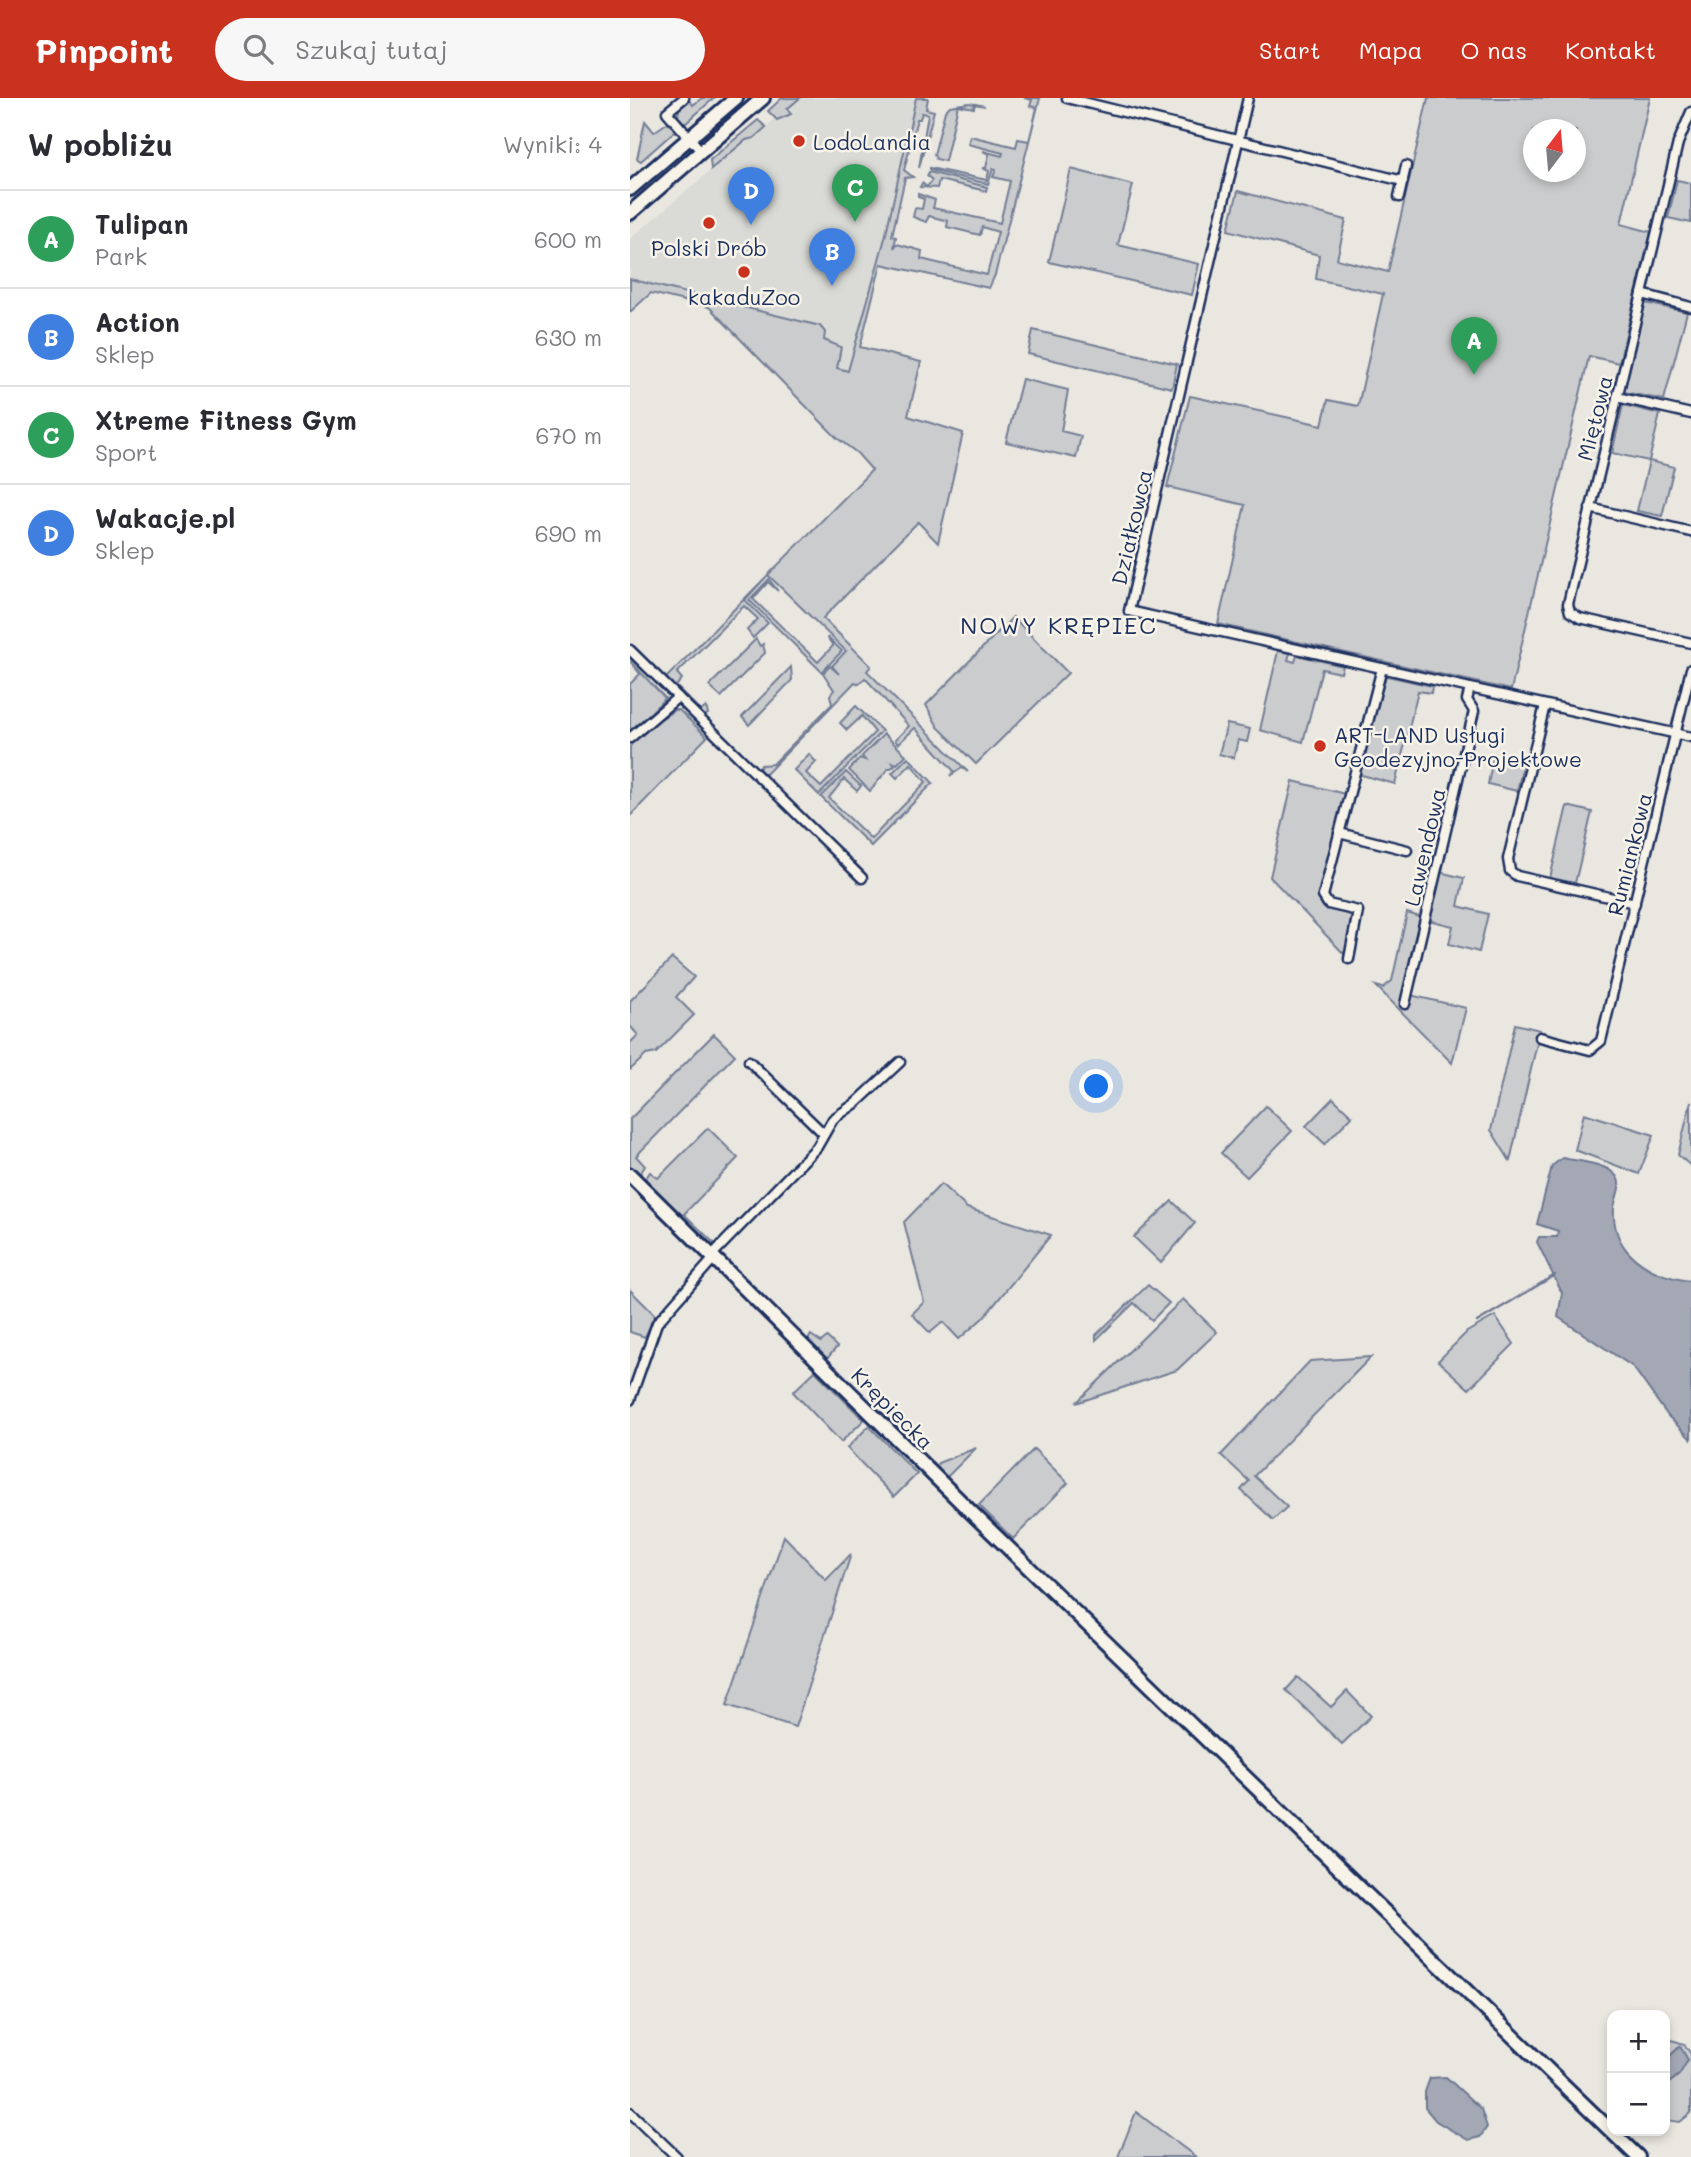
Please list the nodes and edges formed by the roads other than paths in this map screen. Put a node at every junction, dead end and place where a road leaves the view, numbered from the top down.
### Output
1 (684, 98) edge
2 (736, 98) edge
3 (763, 98) edge
4 (1068, 98) edge
5 (1248, 98) edge
6 (1691, 112) edge
7 (691, 137) junction
8 (1239, 139) junction
9 (701, 151) junction
10 (1406, 166) dead end
11 (1403, 181) junction
12 (630, 189) edge
13 (1399, 197) dead end
14 (630, 213) edge
15 (1642, 294) junction
16 (1691, 307) edge
17 (1617, 397) junction
18 (1691, 414) edge
19 (1590, 508) junction
20 (1691, 532) edge
21 (1691, 643) edge
22 (630, 650) edge
23 (1382, 668) junction
24 (1691, 669) edge
25 (1470, 688) junction
26 (678, 697) junction
27 (1545, 705) junction
28 (1676, 733) junction
29 (1691, 737) edge
30 (630, 738) edge
31 (1339, 833) junction
32 (1407, 850) dead end
33 (862, 878) dead end
34 (1635, 903) junction
35 (1349, 959) dead end
36 (1405, 1004) dead end
37 (1540, 1037) dead end
38 (749, 1061) dead end
39 (900, 1062) dead end
40 (823, 1133) junction
41 (630, 1175) edge
42 (713, 1257) junction
43 (630, 1400) edge
44 (630, 2112) edge
45 (677, 2157) edge
46 (1638, 2157) edge

1 - 7 street
2 - 7 street
3 - 9 street
4 - 8 street
5 - 8 street, Działkowca
6 - 15 street, Miętowa
7 - 9 street
7 - 12 street
8 - 11 street
8 - 23 street, Działkowca
9 - 14 street
10 - 11 street
11 - 13 street
15 - 16 street
15 - 17 street, Miętowa
17 - 18 street
17 - 19 street, Miętowa
19 - 20 street
19 - 21 street, Miętowa
22 - 26 street
23 - 25 street, Działkowca
23 - 31 street
24 - 28 street, Rumiankowa
25 - 27 street, Działkowca
25 - 36 street, Lawendowa
26 - 30 street
26 - 33 street
27 - 28 street
27 - 34 street
28 - 29 street
28 - 34 street, Rumiankowa
31 - 32 street
31 - 35 street
34 - 37 street, Rumiankowa
38 - 40 street
39 - 40 street
40 - 42 street
41 - 42 street, Krępiecka
42 - 43 street
42 - 46 street, Krępiecka
44 - 45 street

